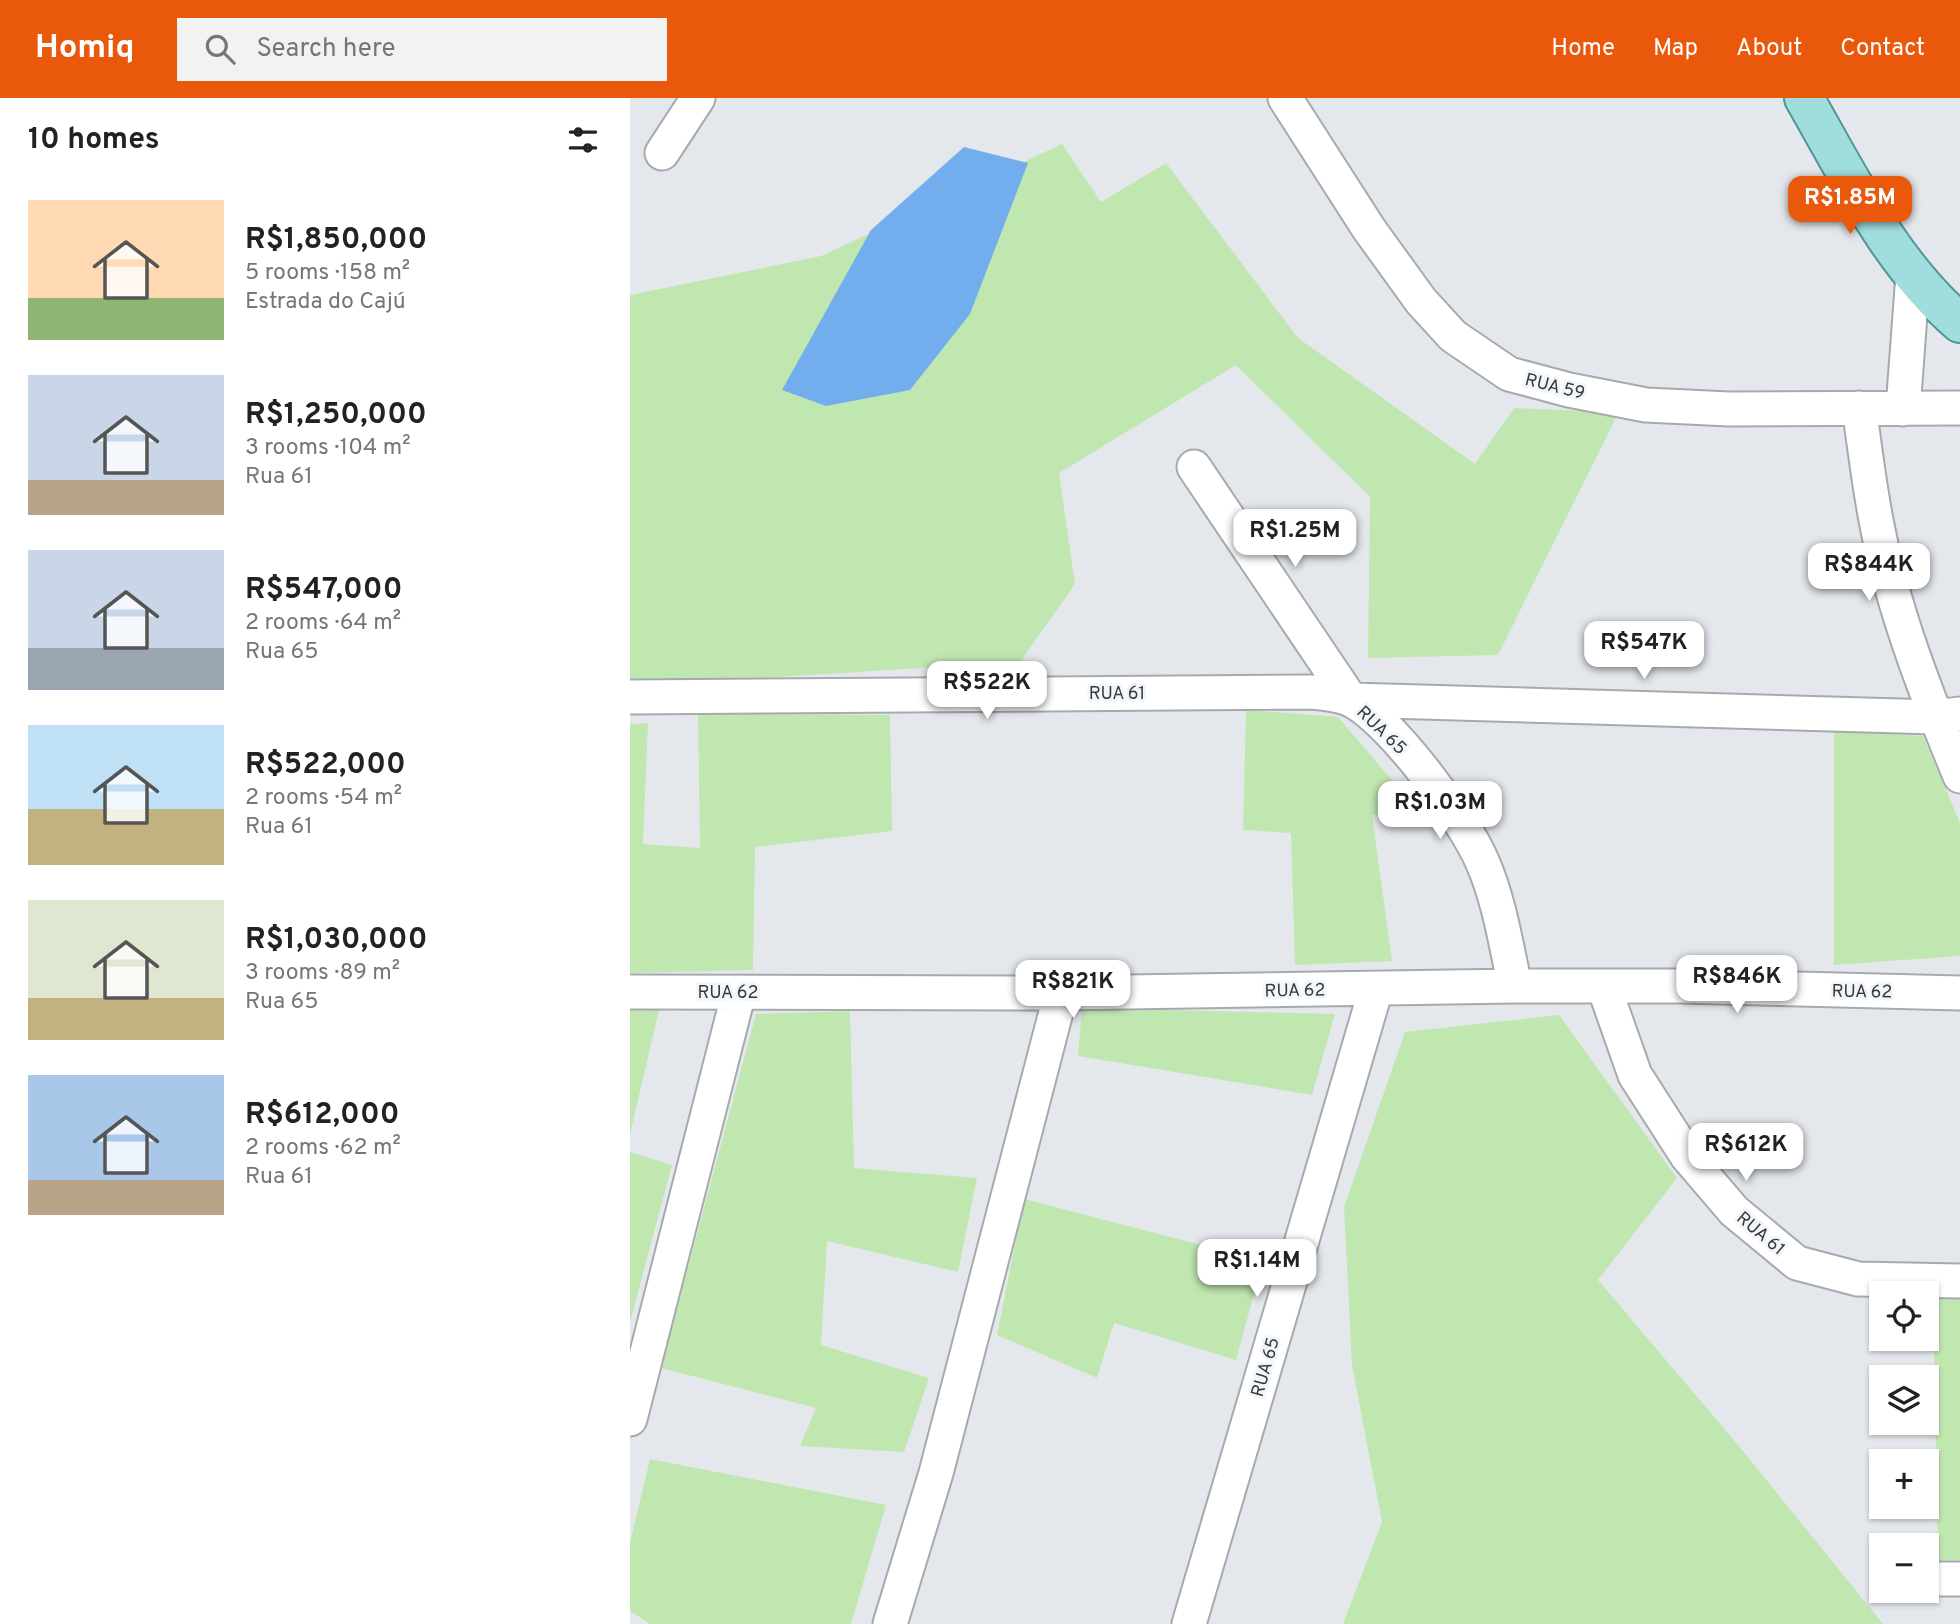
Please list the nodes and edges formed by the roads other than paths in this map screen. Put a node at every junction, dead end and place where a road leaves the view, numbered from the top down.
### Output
1 (698, 98) edge
2 (1285, 98) edge
3 (1804, 98) edge
4 (662, 153) dead end
5 (1913, 274) junction
6 (1960, 323) edge
7 (1859, 408) junction
8 (1960, 408) edge
9 (1903, 409) junction
10 (1195, 467) dead end
11 (630, 697) edge
12 (1351, 701) junction
13 (1948, 715) edge
14 (1960, 776) edge
15 (1515, 986) junction
16 (1604, 987) junction
17 (1376, 989) junction
18 (630, 992) edge
19 (739, 992) junction
20 (1061, 993) junction
21 (1960, 993) edge
22 (1960, 1281) edge
23 (630, 1419) edge
24 (1939, 1579) edge
25 (1960, 1579) edge
26 (890, 1624) edge
27 (1189, 1624) edge

1 - 4 street
2 - 7 street, RUA 59
3 - 5 main road
5 - 6 main road
5 - 9 street
7 - 9 street, RUA 59
7 - 13 street
8 - 9 street, RUA 59
10 - 12 street
11 - 12 street, RUA 61
12 - 13 street, RUA 61
12 - 15 street, RUA 65
13 - 14 street
15 - 16 street, RUA 62
15 - 17 street, RUA 62
16 - 21 street, RUA 62
16 - 22 street, RUA 61
17 - 20 street, RUA 62
17 - 27 street, RUA 65
18 - 19 street, RUA 62
19 - 20 street, RUA 62
19 - 23 street
20 - 26 street
24 - 25 street

